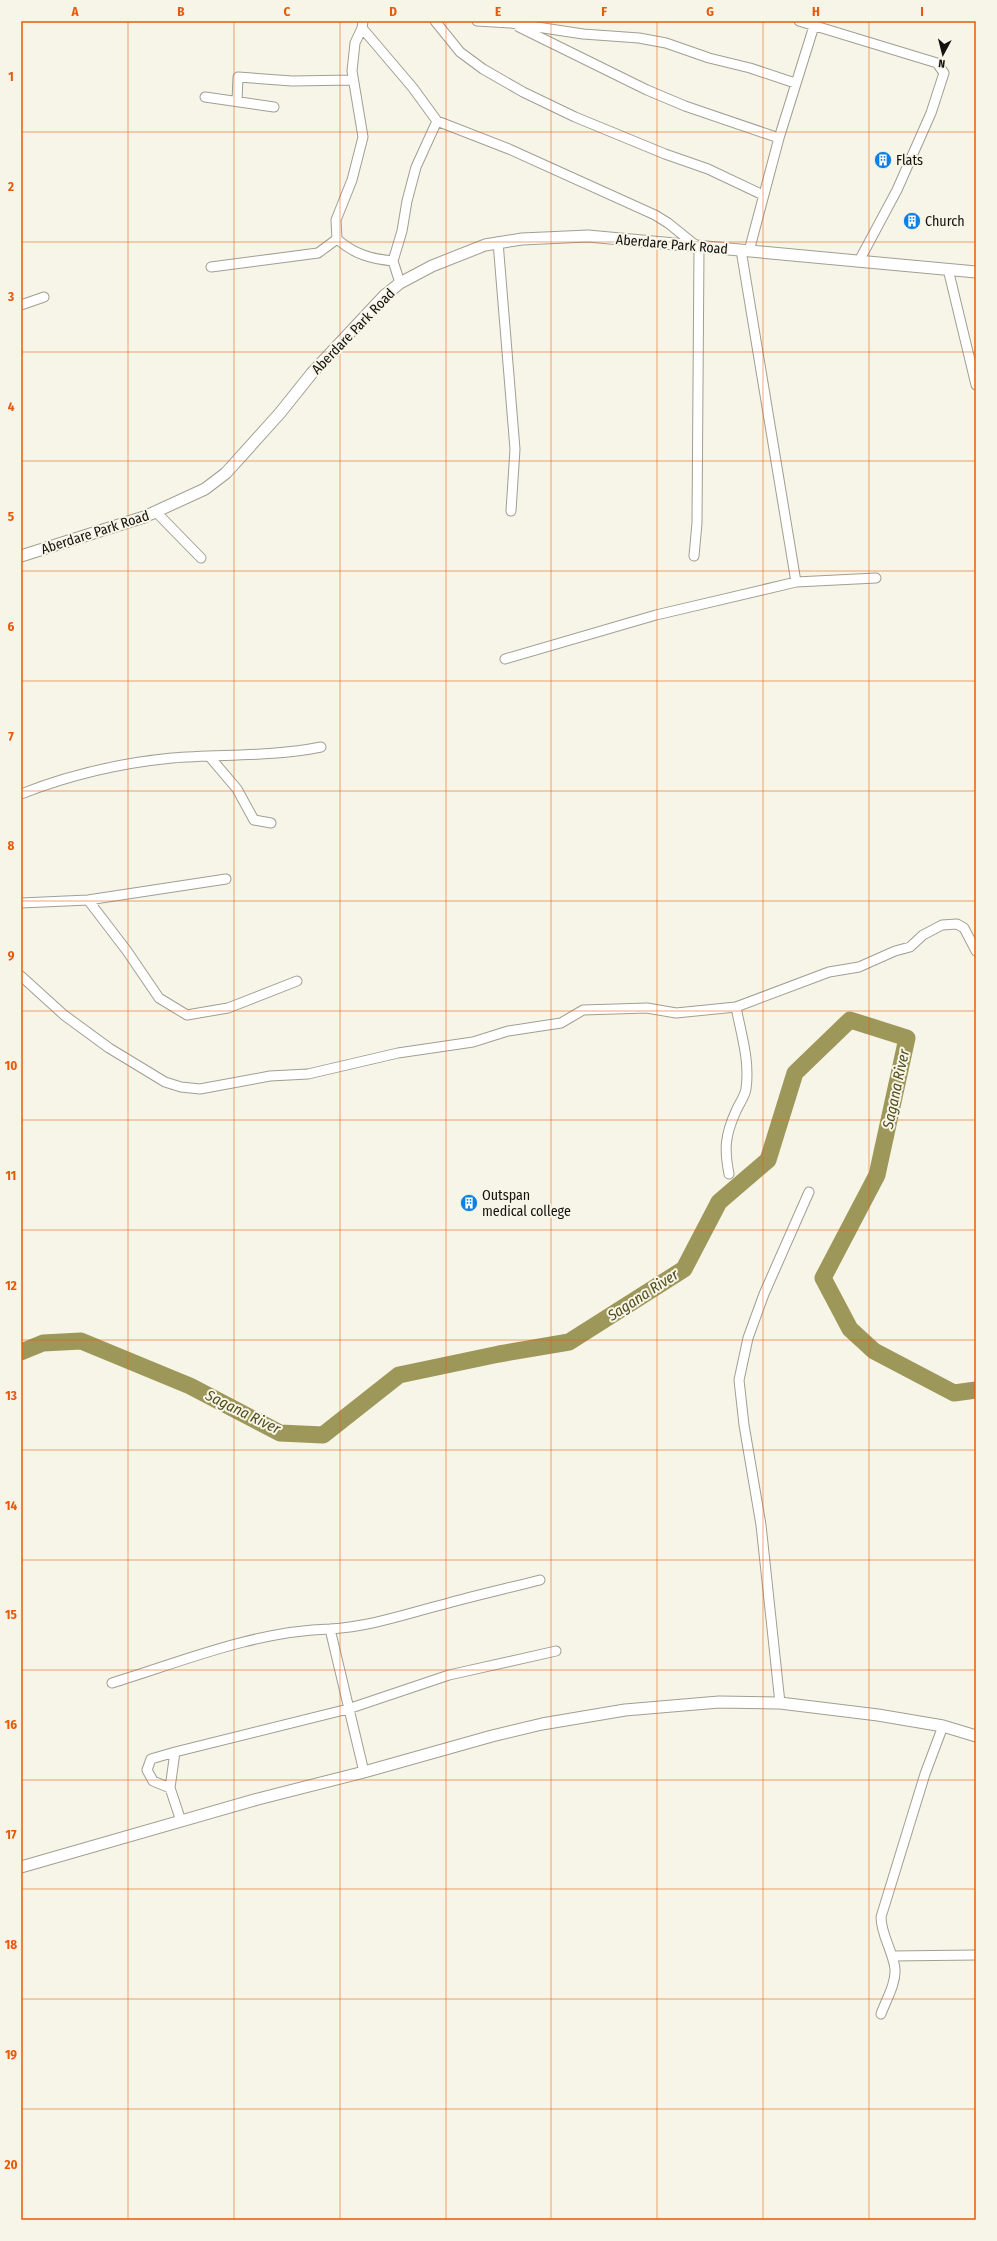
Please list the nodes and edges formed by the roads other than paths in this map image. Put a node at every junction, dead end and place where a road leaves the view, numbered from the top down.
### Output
1 (435, 21) edge
2 (477, 21) edge
3 (799, 21) edge
4 (511, 22) edge
5 (362, 25) edge
6 (814, 26) junction
7 (353, 80) junction
8 (795, 83) junction
9 (205, 97) dead end
10 (237, 101) junction
11 (274, 107) dead end
12 (437, 121) junction
13 (779, 138) junction
14 (763, 195) junction
15 (337, 239) junction
16 (498, 242) junction
17 (699, 248) junction
18 (745, 251) junction
19 (393, 261) junction
20 (859, 261) junction
21 (211, 267) dead end
22 (948, 269) junction
23 (976, 272) edge
24 (400, 283) junction
25 (44, 297) dead end
26 (21, 305) edge
27 (976, 385) edge
28 (511, 511) dead end
29 (156, 512) junction
30 (21, 556) edge
31 (694, 556) dead end
32 (201, 558) dead end
33 (876, 578) dead end
34 (796, 582) junction
35 (505, 659) dead end
36 (321, 747) dead end
37 (209, 756) junction
38 (21, 794) edge
39 (271, 823) dead end
40 (226, 879) dead end
41 (88, 900) junction
42 (21, 903) edge
43 (976, 951) edge
44 (21, 976) edge
45 (297, 981) dead end
46 (736, 1007) junction
47 (729, 1174) dead end
48 (809, 1192) dead end
49 (540, 1580) dead end
50 (330, 1629) junction
51 (556, 1651) dead end
52 (112, 1683) dead end
53 (780, 1703) junction
54 (348, 1709) junction
55 (943, 1726) junction
56 (976, 1736) edge
57 (176, 1752) junction
58 (364, 1772) junction
59 (170, 1788) junction
60 (181, 1821) junction
61 (21, 1867) edge
62 (976, 1955) edge
63 (892, 1956) junction
64 (881, 2014) dead end

1 - 14 street
2 - 4 street
3 - 6 street
4 - 8 street
4 - 13 street
5 - 7 street
5 - 12 street
6 - 8 street
6 - 20 street
7 - 10 street
7 - 15 street
8 - 13 street
9 - 10 street
10 - 11 street
12 - 17 street
12 - 19 street
13 - 14 street
14 - 18 street
15 - 19 street
15 - 21 street
16 - 17 street, Aberdare Park Road
16 - 24 street, Aberdare Park Road
16 - 28 street
17 - 18 street, Aberdare Park Road
17 - 31 street
18 - 20 street, Aberdare Park Road
18 - 34 street
19 - 24 street
20 - 22 street, Aberdare Park Road
22 - 23 street, Aberdare Park Road
22 - 27 street
24 - 29 street, Aberdare Park Road
25 - 26 street
29 - 30 street, Aberdare Park Road
29 - 32 street
33 - 34 street
34 - 35 street
36 - 37 street
37 - 38 street
37 - 39 street
40 - 41 street
41 - 42 street
41 - 45 street
43 - 46 street
44 - 46 street
46 - 47 street
48 - 53 street
49 - 50 street
50 - 52 street
50 - 54 street
51 - 54 street
53 - 55 street
53 - 58 street
54 - 57 street
54 - 58 street
55 - 56 street
55 - 63 street
57 - 59 street
57 - 59 street
58 - 60 street
59 - 60 street
60 - 61 street
62 - 63 street
63 - 64 street

